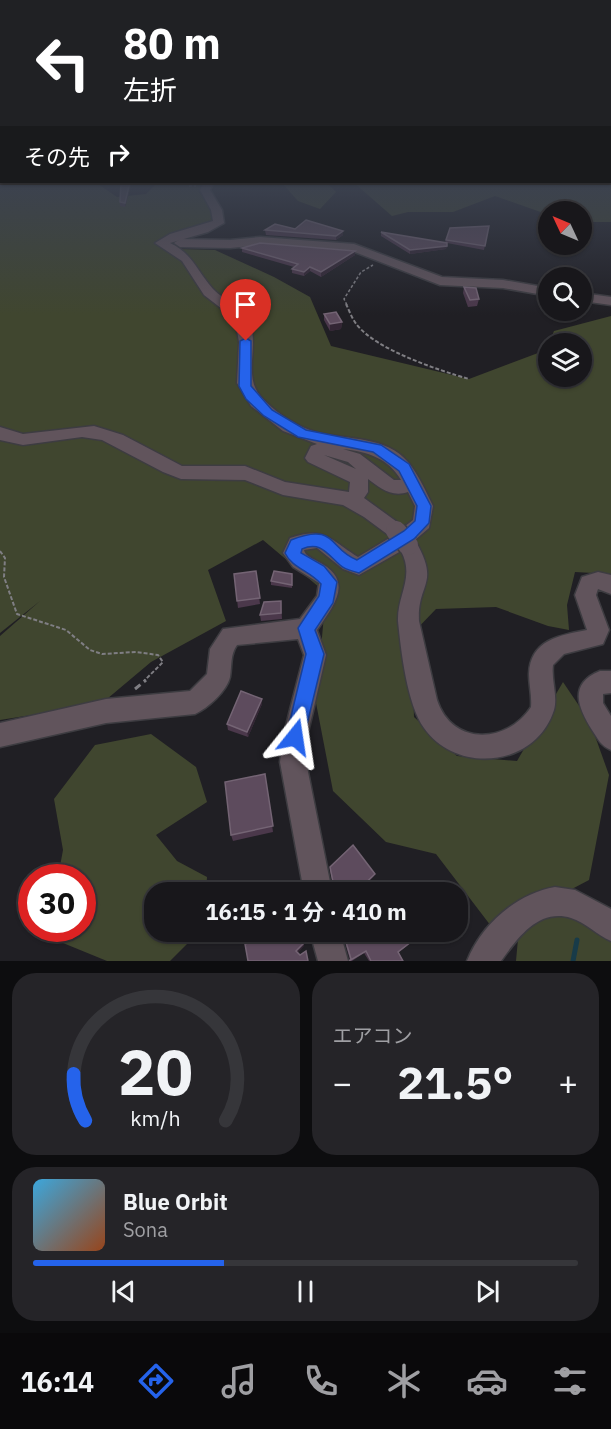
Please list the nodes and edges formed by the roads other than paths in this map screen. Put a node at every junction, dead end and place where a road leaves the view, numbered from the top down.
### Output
1 (215, 226) edge
2 (162, 241) junction
3 (538, 290) edge
4 (592, 298) edge
5 (611, 301) edge
6 (0, 433) edge
7 (411, 483) junction
8 (353, 501) junction
9 (611, 585) edge
10 (306, 628) junction
11 (611, 682) edge
12 (0, 735) edge
13 (611, 738) edge
14 (316, 882) edge
15 (611, 926) edge
16 (328, 942) edge
17 (333, 961) edge
18 (482, 961) edge

1 - 2 street
2 - 3 street
2 - 7 street
4 - 5 street
6 - 8 street
7 - 8 street
7 - 10 street
8 - 9 street
10 - 12 street
10 - 14 street
11 - 13 street
15 - 18 street
16 - 17 street

